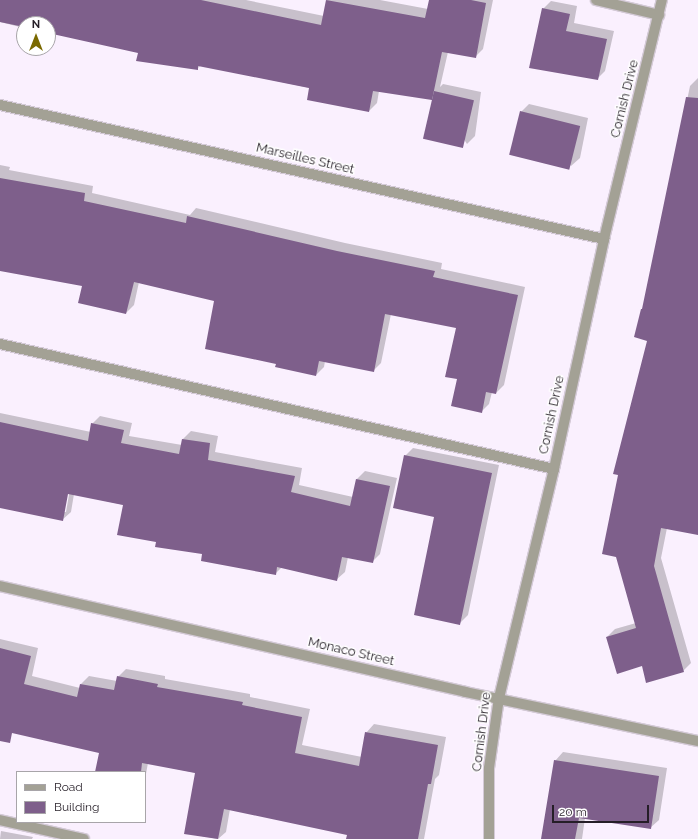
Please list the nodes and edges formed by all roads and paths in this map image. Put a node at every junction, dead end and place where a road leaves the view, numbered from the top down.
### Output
1 (596, 0) edge
2 (662, 0) edge
3 (659, 15) junction
4 (0, 105) edge
5 (604, 238) junction
6 (0, 344) edge
7 (554, 469) junction
8 (0, 586) edge
9 (499, 698) junction
10 (698, 741) edge
11 (0, 820) edge
12 (84, 839) edge
13 (489, 839) edge

1 - 3 street
2 - 3 street, Cornish Drive
3 - 5 street, Cornish Drive
4 - 5 street, Marseilles Street
5 - 7 street, Cornish Drive
6 - 7 street
7 - 9 street, Cornish Drive
8 - 9 street, Monaco Street
9 - 10 street, Monaco Street
9 - 13 street, Cornish Drive
11 - 12 street

